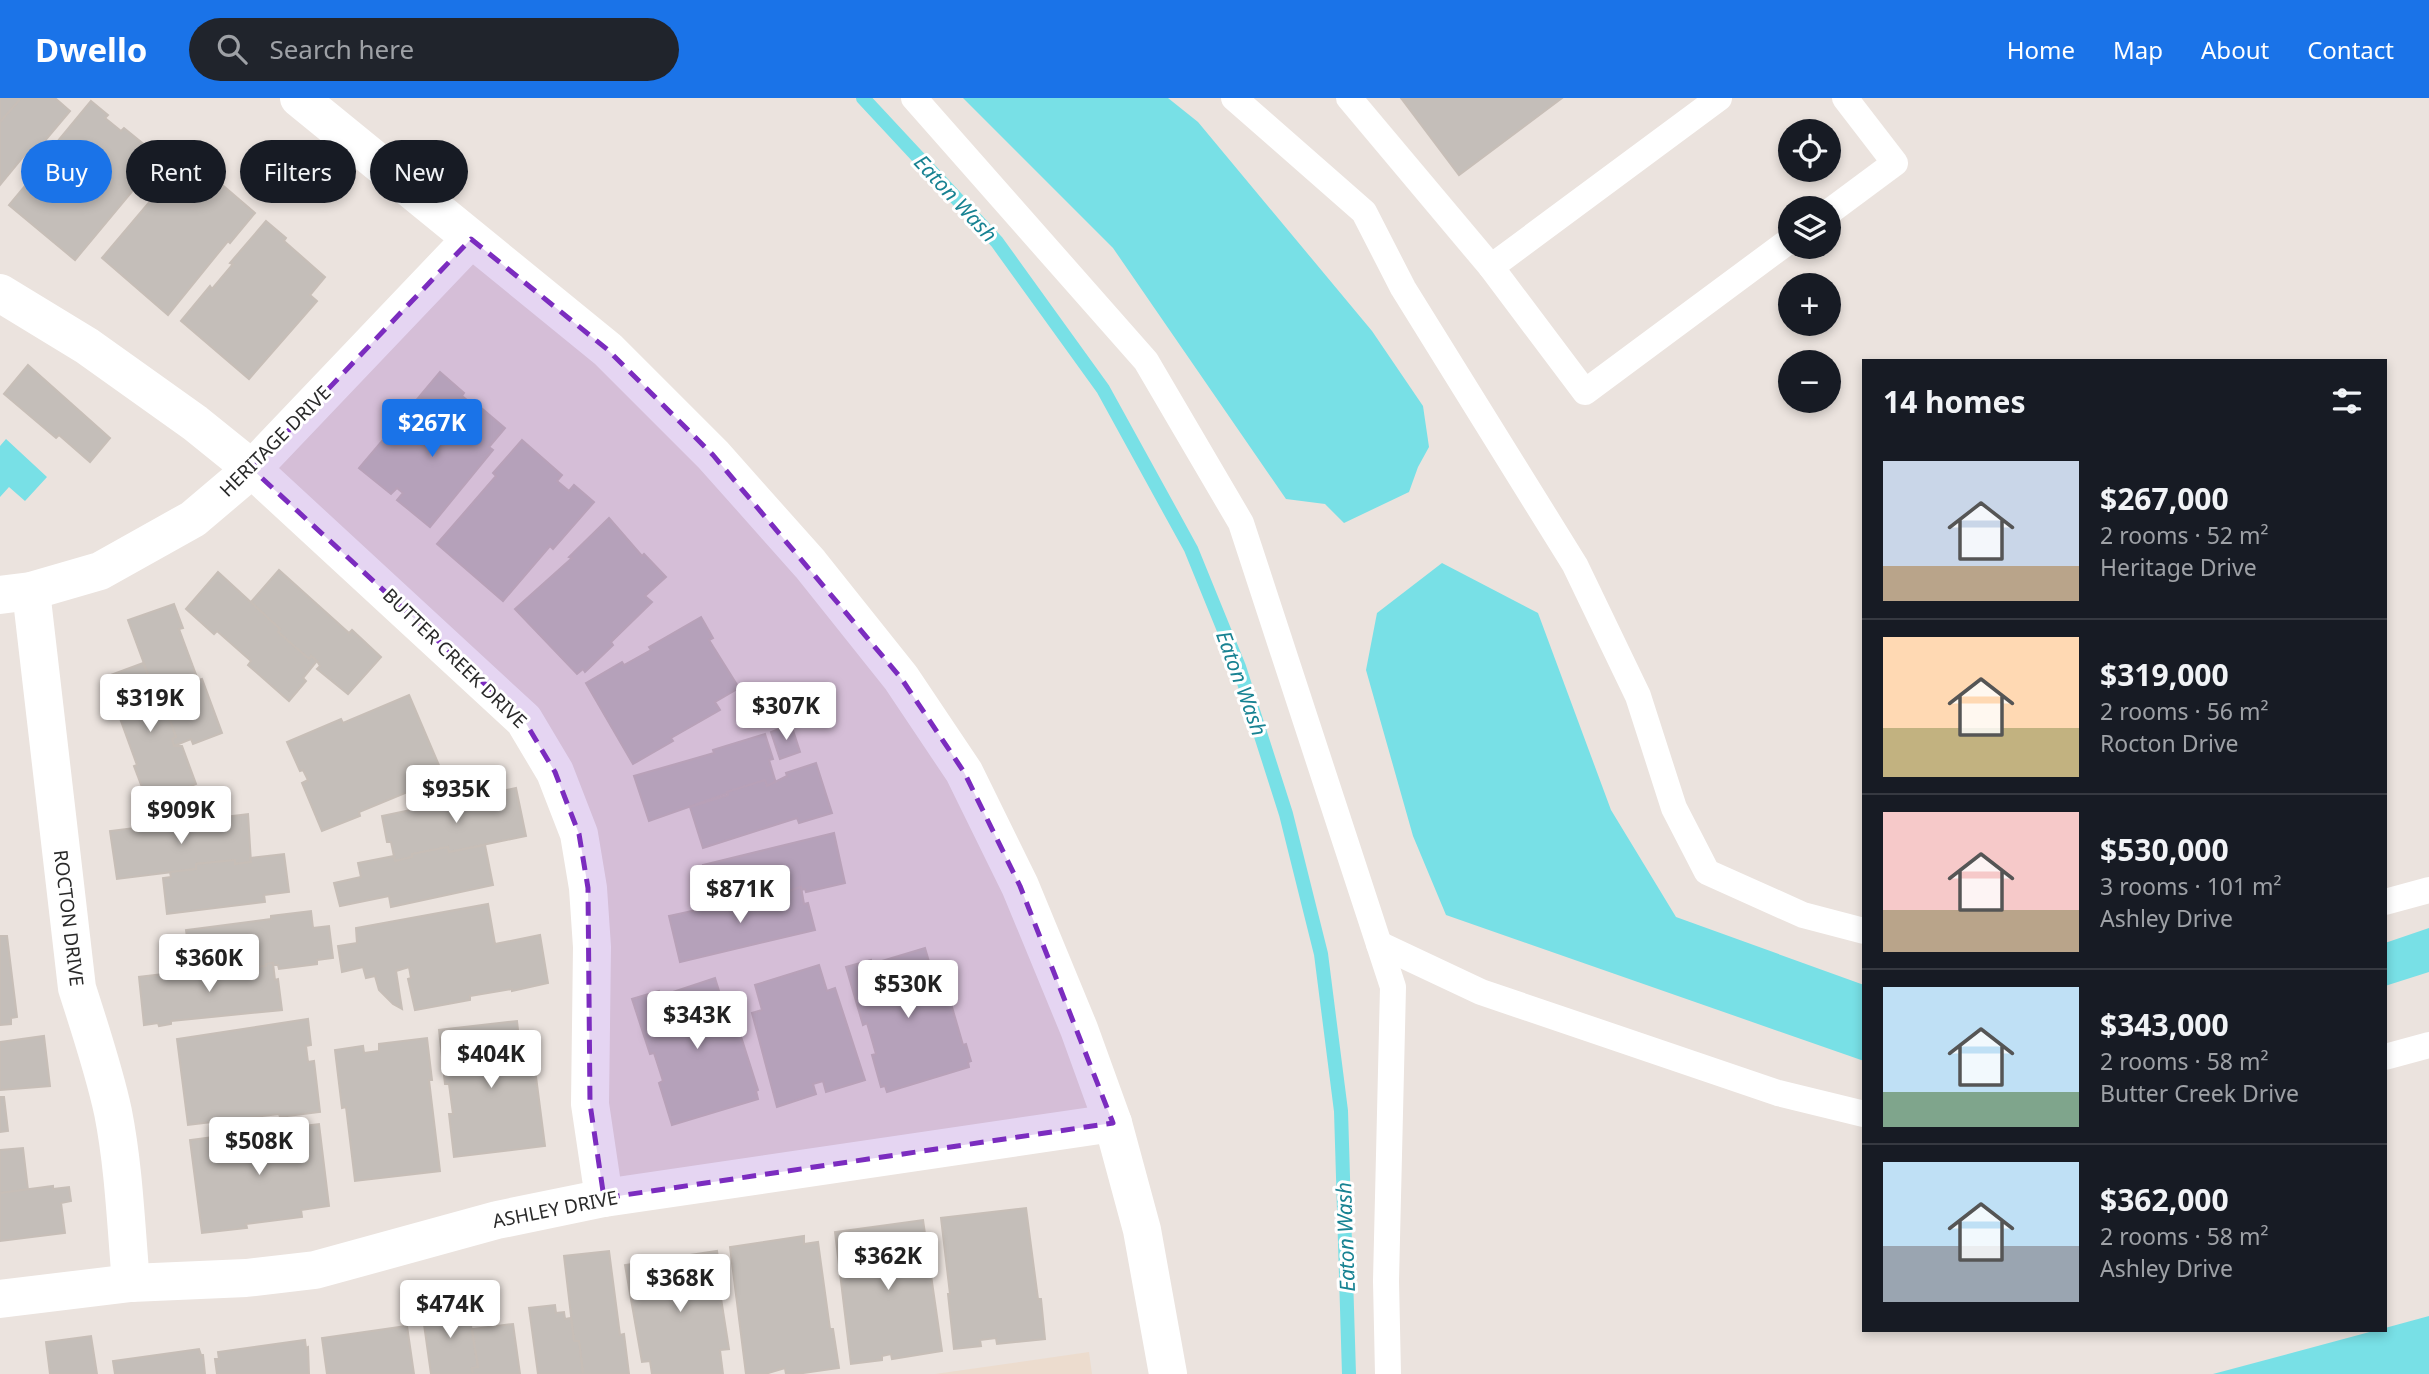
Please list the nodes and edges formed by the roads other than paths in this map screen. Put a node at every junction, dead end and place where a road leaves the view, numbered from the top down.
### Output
1 (299, 98) edge
2 (914, 98) edge
3 (1234, 98) edge
4 (1349, 98) edge
5 (1719, 98) edge
6 (1845, 98) edge
7 (1841, 203) edge
8 (471, 239) junction
9 (1778, 249) edge
10 (1491, 267) junction
11 (0, 293) edge
12 (252, 469) junction
13 (15, 593) edge
14 (2429, 890) edge
15 (2387, 901) edge
16 (1862, 930) edge
17 (1379, 944) junction
18 (2429, 1045) edge
19 (2387, 1056) edge
20 (1862, 1114) edge
21 (1113, 1124) junction
22 (604, 1198) junction
23 (131, 1283) junction
24 (0, 1299) edge
25 (1168, 1374) edge
26 (1388, 1374) edge

1 - 8 street
2 - 17 lane
3 - 16 lane
4 - 10 lane
5 - 10 lane
6 - 7 lane
8 - 12 street, HERITAGE DRIVE
8 - 21 street
9 - 10 lane
11 - 12 street, BUTTER CREEK DRIVE
12 - 13 street, HERITAGE DRIVE
12 - 22 street, BUTTER CREEK DRIVE
13 - 23 street, ROCTON DRIVE
14 - 15 lane
17 - 20 lane
17 - 26 lane
18 - 19 lane
21 - 22 street, ASHLEY DRIVE
21 - 25 street
22 - 23 street, ASHLEY DRIVE
23 - 24 street, ASHLEY DRIVE

